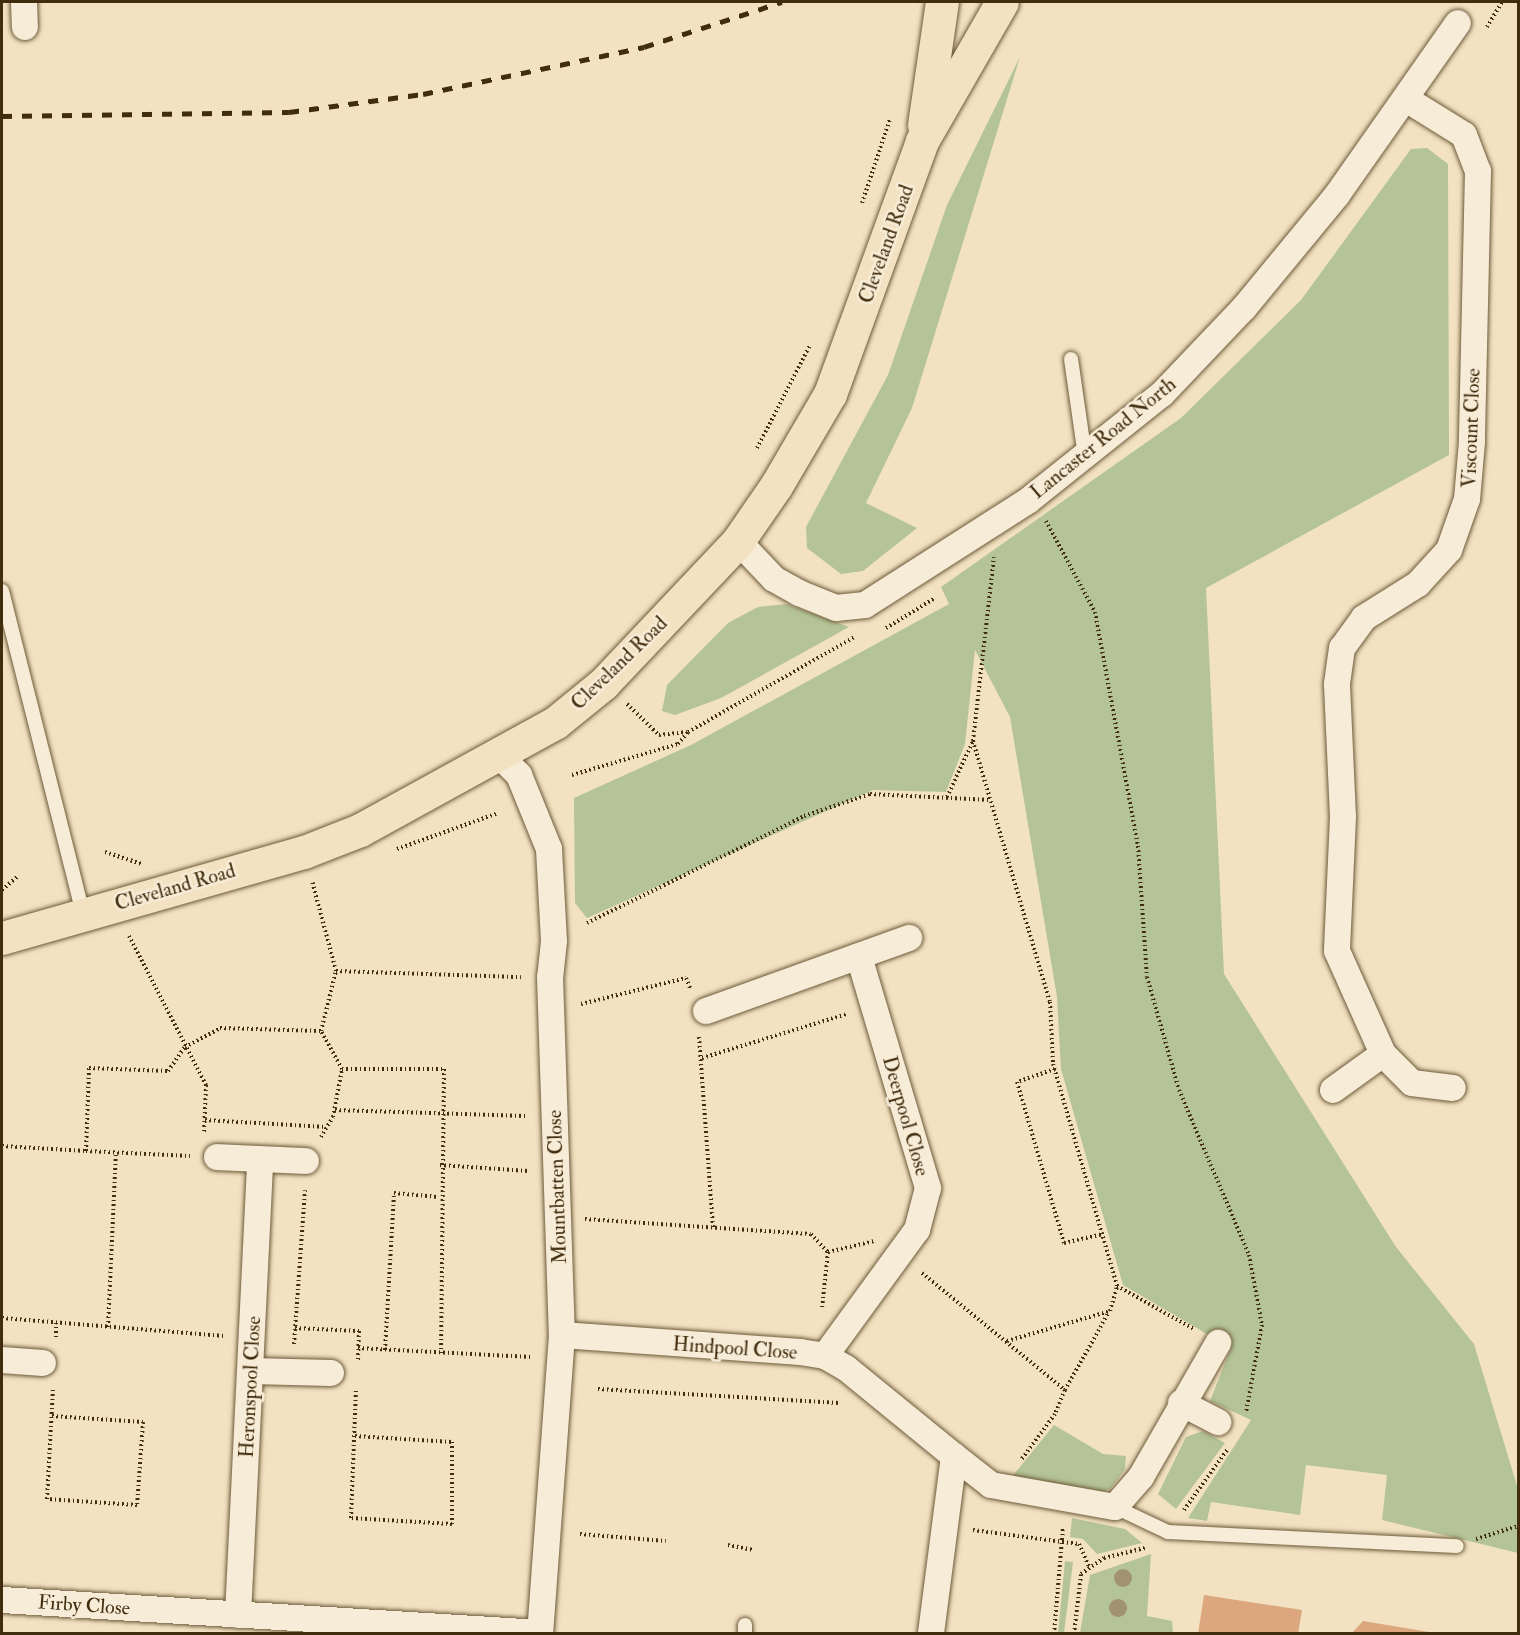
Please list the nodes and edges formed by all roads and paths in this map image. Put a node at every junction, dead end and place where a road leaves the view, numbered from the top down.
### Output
1 (24, 2) edge
2 (942, 2) edge
3 (1002, 2) edge
4 (1502, 2) edge
5 (1458, 23) dead end
6 (25, 27) dead end
7 (1482, 36) dead end
8 (1406, 99) junction
9 (892, 110) dead end
10 (922, 141) junction
11 (859, 210) dead end
12 (812, 342) dead end
13 (1071, 360) dead end
14 (754, 452) dead end
15 (1085, 456) junction
16 (1029, 500) junction
17 (738, 541) junction
18 (994, 556) dead end
19 (2, 591) edge
20 (854, 637) dead end
21 (603, 684) junction
22 (688, 732) junction
23 (973, 741) junction
24 (498, 754) junction
25 (572, 775) dead end
26 (947, 797) junction
27 (991, 800) junction
28 (105, 852) dead end
29 (148, 867) dead end
30 (17, 877) dead end
31 (312, 880) dead end
32 (2, 890) edge
33 (83, 914) junction
34 (587, 923) dead end
35 (128, 932) dead end
36 (2, 938) edge
37 (909, 939) dead end
38 (859, 956) junction
39 (336, 971) junction
40 (550, 977) junction
41 (581, 1004) dead end
42 (874, 1006) junction
43 (699, 1011) junction
44 (321, 1031) junction
45 (185, 1047) junction
46 (1383, 1054) junction
47 (702, 1058) junction
48 (342, 1069) junction
49 (1055, 1069) junction
50 (1453, 1088) dead end
51 (1333, 1090) dead end
52 (335, 1110) junction
53 (442, 1114) junction
54 (555, 1117) junction
55 (205, 1120) junction
56 (326, 1127) junction
57 (2, 1146) edge
58 (86, 1151) junction
59 (116, 1152) junction
60 (210, 1157) junction
61 (260, 1160) junction
62 (313, 1163) junction
63 (440, 1165) junction
64 (556, 1172) junction
65 (439, 1197) junction
66 (558, 1217) junction
67 (713, 1227) junction
68 (1102, 1234) junction
69 (901, 1255) junction
70 (1117, 1286) junction
71 (1110, 1311) junction
72 (2, 1318) edge
73 (57, 1323) junction
74 (108, 1327) junction
75 (295, 1328) junction
76 (562, 1335) junction
77 (252, 1338) junction
78 (1007, 1342) junction
79 (1218, 1343) joint
80 (358, 1348) junction
81 (386, 1350) junction
82 (441, 1353) junction
83 (821, 1355) junction
84 (539, 1358) dead end
85 (2, 1360) edge
86 (51, 1362) junction
87 (357, 1370) dead end
88 (250, 1371) junction
89 (293, 1372) junction
90 (331, 1374) dead end
91 (357, 1381) dead end
92 (598, 1389) dead end
93 (1065, 1390) junction
94 (1181, 1402) junction
95 (892, 1406) junction
96 (52, 1416) junction
97 (1244, 1419) dead end
98 (1226, 1431) joint
99 (355, 1436) junction
100 (954, 1456) junction
101 (1000, 1488) junction
102 (1060, 1501) junction
103 (1115, 1507) junction
104 (1518, 1526) edge
105 (945, 1527) junction
106 (1168, 1532) junction
107 (580, 1534) dead end
108 (1065, 1540) junction
109 (666, 1541) dead end
110 (728, 1545) dead end
111 (1457, 1546) joint
112 (754, 1550) dead end
113 (1089, 1566) junction
114 (2, 1600) edge
115 (238, 1615) junction
116 (167, 1622) edge
117 (540, 1633) edge
118 (932, 1634) edge
119 (1054, 1634) edge
120 (1074, 1634) edge

1 - 6 street
2 - 10 main road, Cleveland Road
3 - 10 main road, Cleveland Road
4 - 7 path
5 - 8 street, Lancaster Road North
8 - 15 street, Lancaster Road North
8 - 46 street, Viscount Close
9 - 11 path, Cleveland Road
10 - 17 main road, Cleveland Road
12 - 14 path
13 - 15 lane
15 - 16 street, Lancaster Road North
16 - 17 street, Lancaster Road North
16 - 97 path
17 - 21 main road, Cleveland Road
18 - 23 path
19 - 33 lane
20 - 22 path
21 - 22 path
21 - 24 main road, Cleveland Road
22 - 25 path
23 - 26 path
23 - 27 path
24 - 33 main road, Cleveland Road
24 - 40 street, Mountbatten Close
26 - 27 path
26 - 34 path
27 - 49 path
28 - 29 path, Cleveland Road
30 - 32 path
31 - 39 path
33 - 36 main road, Cleveland Road
35 - 45 path
37 - 38 street
38 - 42 street, Deerpool Close
38 - 43 street
39 - 40 path
39 - 44 path
40 - 54 street, Mountbatten Close
41 - 43 path
42 - 47 path
42 - 69 street, Deerpool Close
43 - 47 path
44 - 45 path
44 - 48 path
45 - 55 path
45 - 58 path
46 - 50 street, Viscount Close
46 - 51 street
47 - 67 path
48 - 52 path
48 - 53 path
49 - 68 path
49 - 68 path
52 - 53 path
52 - 56 path
53 - 54 path
53 - 63 path
54 - 64 street, Mountbatten Close
55 - 56 path
55 - 60 path
56 - 62 path
57 - 58 path
58 - 59 path
59 - 60 path
59 - 74 path
60 - 61 street
61 - 62 street
61 - 77 street, Heronspool Close
62 - 75 path
63 - 64 path
63 - 65 path
64 - 66 street, Mountbatten Close
65 - 81 path
65 - 82 path
66 - 67 path
66 - 76 street, Mountbatten Close
67 - 83 path
68 - 70 path
69 - 78 path
69 - 83 street, Deerpool Close
70 - 71 path
70 - 79 path
71 - 78 path
71 - 93 path
72 - 73 path
73 - 74 path
73 - 86 path
74 - 77 path
75 - 80 path
75 - 89 path
76 - 83 street, Hindpool Close
76 - 117 street, Mountbatten Close
77 - 88 street, Heronspool Close
78 - 93 path
79 - 94 street
80 - 81 path
80 - 87 path
81 - 82 path
82 - 84 path
83 - 95 street, Hindpool Close
85 - 86 street
86 - 96 path
88 - 89 street
88 - 115 street, Heronspool Close
89 - 90 street
91 - 99 path
92 - 95 path
93 - 101 path
94 - 98 street
94 - 103 street
95 - 100 street, Hindpool Close
96 - 96 path
98 - 106 path
99 - 99 path
100 - 101 street, Hindpool Close
100 - 105 street
101 - 102 street
102 - 103 street
102 - 108 path
103 - 106 lane
104 - 111 path
105 - 108 path
105 - 118 street
106 - 111 lane
106 - 113 path
107 - 109 path
108 - 113 path
108 - 119 path
110 - 112 path
113 - 120 path
114 - 116 street, Firby Close
115 - 116 street, Firby Close
115 - 117 street, Firby Close

